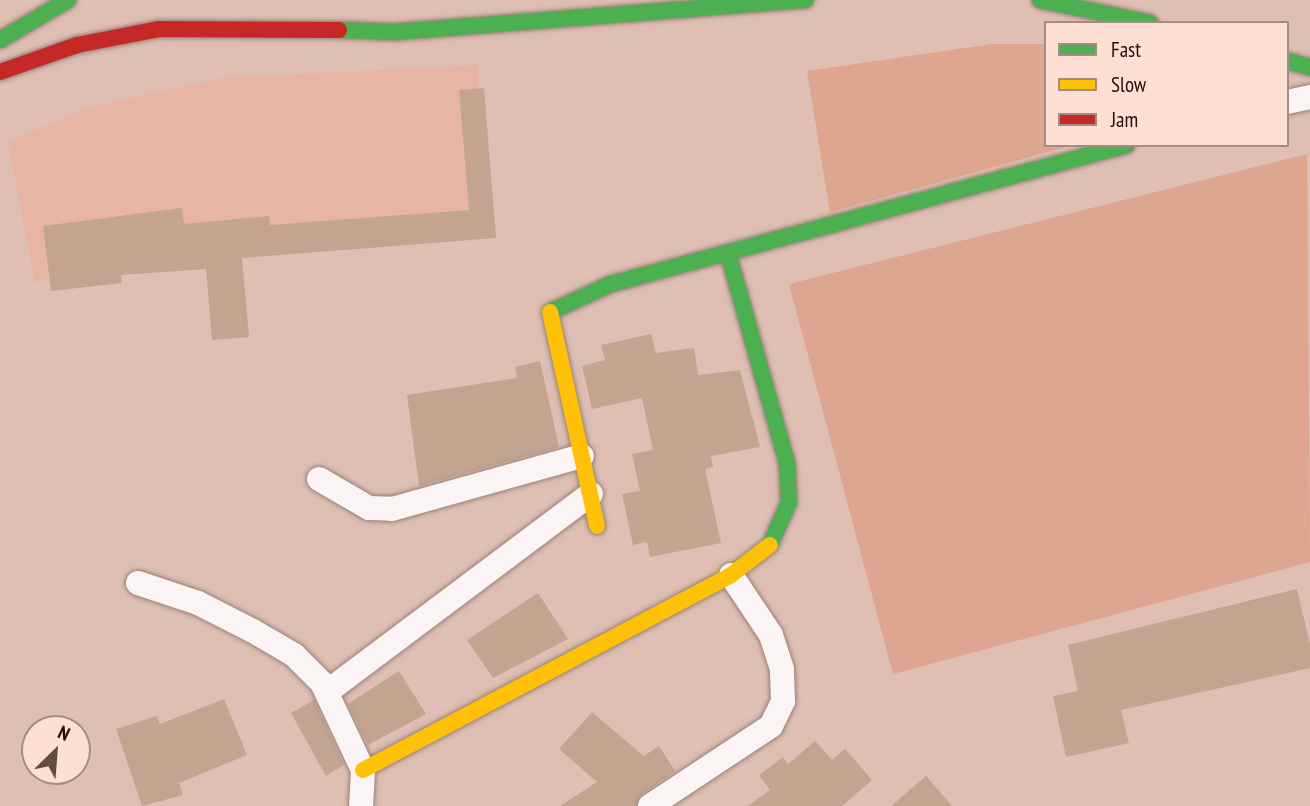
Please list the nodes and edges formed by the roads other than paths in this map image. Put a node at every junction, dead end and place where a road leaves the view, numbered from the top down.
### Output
1 (68, 0) edge
2 (806, 0) edge
3 (1040, 0) edge
4 (1140, 21) edge
5 (0, 40) edge
6 (1289, 62) edge
7 (1310, 68) edge
8 (0, 72) edge
9 (1310, 97) edge
10 (1289, 102) edge
11 (1120, 147) edge
12 (728, 253) junction
13 (582, 456) junction
14 (319, 479) dead end
15 (591, 494) junction
16 (597, 526) dead end
17 (730, 575) junction
18 (138, 583) dead end
19 (327, 692) junction
20 (363, 770) junction
21 (361, 806) edge
22 (650, 806) edge

1 - 5 street
2 - 8 street
3 - 4 street
6 - 7 street
9 - 10 street
11 - 12 street
12 - 13 street
12 - 17 street
13 - 14 street
13 - 15 street
15 - 16 street
15 - 19 street
17 - 20 street
17 - 22 street
18 - 19 street
19 - 20 street
20 - 21 street

